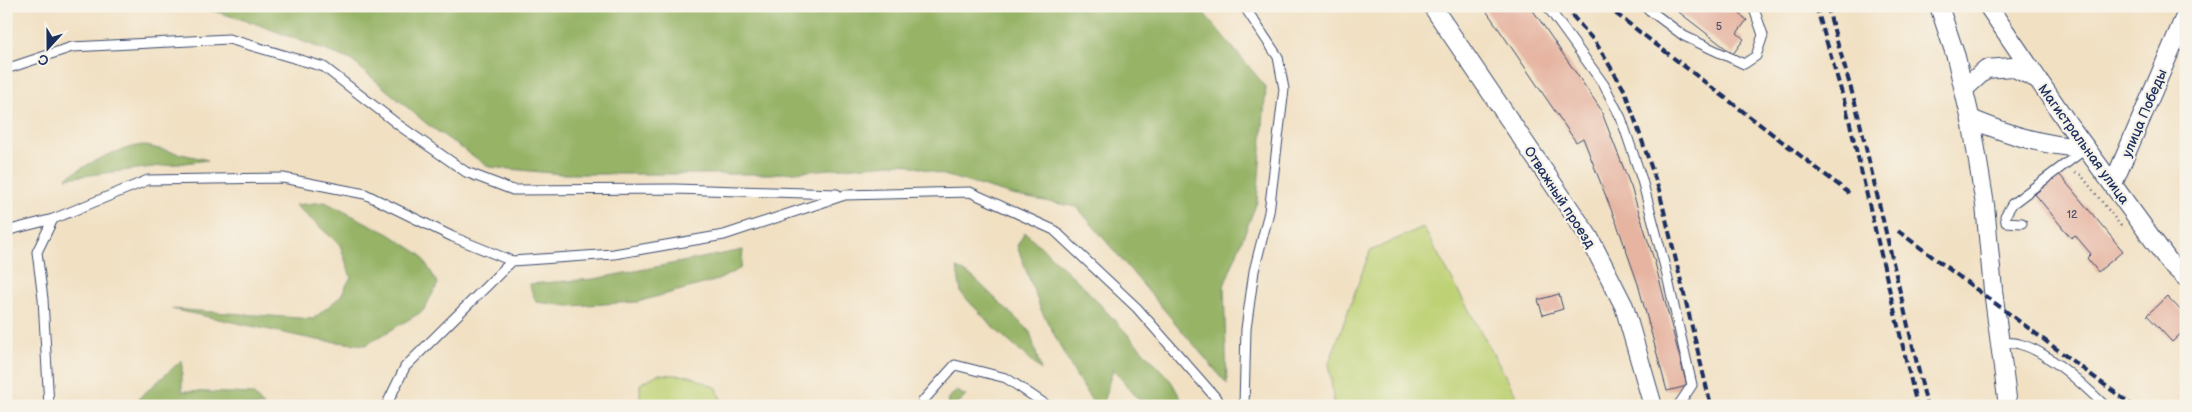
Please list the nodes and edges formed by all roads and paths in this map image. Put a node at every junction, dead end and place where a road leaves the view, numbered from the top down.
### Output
1 (1244, 6) edge
2 (1432, 6) edge
3 (1546, 6) edge
4 (1644, 6) edge
5 (1745, 6) edge
6 (1939, 6) edge
7 (1988, 6) edge
8 (1755, 10) edge
9 (2186, 14) edge
10 (6, 69) edge
11 (2038, 79) junction
12 (1964, 89) junction
13 (1971, 119) junction
14 (2086, 148) junction
15 (2059, 169) junction
16 (2113, 184) junction
17 (845, 195) junction
18 (53, 219) junction
19 (1987, 222) junction
20 (2006, 222) junction
21 (2022, 224) dead end
22 (2121, 227) dead end
23 (6, 231) edge
24 (512, 262) junction
25 (2186, 278) edge
26 (2000, 342) junction
27 (49, 406) edge
28 (386, 406) edge
29 (923, 406) edge
30 (1048, 406) edge
31 (1222, 406) edge
32 (1244, 406) edge
33 (1653, 406) edge
34 (1678, 406) edge
35 (2008, 406) edge
36 (2105, 406) edge

1 - 32 lane
2 - 33 street, Отважный проезд
3 - 34 lane
4 - 8 lane
5 - 8 lane
6 - 12 street
7 - 11 street, Магистральная улица
9 - 16 street, улица Победы
10 - 17 lane
11 - 12 street
11 - 14 street, Магистральная улица
12 - 13 street
13 - 14 street
13 - 19 street
14 - 15 lane
14 - 16 street, Магистральная улица
15 - 20 lane
15 - 22 path
16 - 25 street, Магистральная улица
17 - 24 lane
17 - 31 lane
18 - 23 lane
18 - 24 lane
18 - 27 lane
19 - 20 lane
19 - 26 street
20 - 21 lane
24 - 28 lane
26 - 35 street
26 - 36 lane
29 - 30 lane

